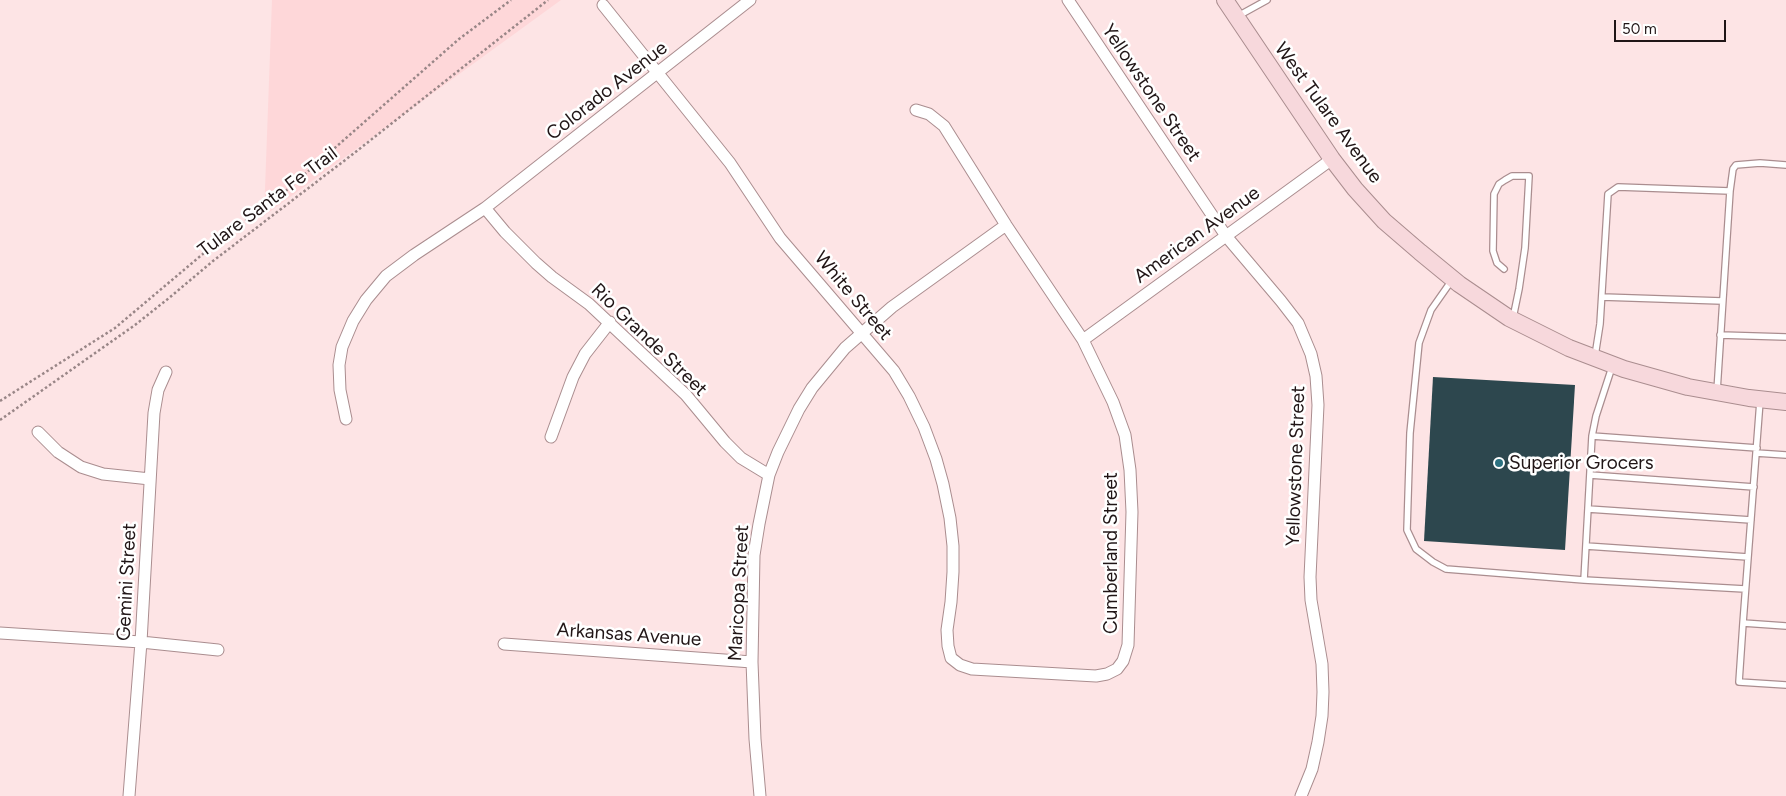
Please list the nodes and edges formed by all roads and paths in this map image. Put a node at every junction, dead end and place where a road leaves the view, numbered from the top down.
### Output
1 (511, 0) edge
2 (548, 0) edge
3 (750, 0) edge
4 (1068, 0) edge
5 (1225, 0) edge
6 (1267, 0) edge
7 (603, 5) dead end
8 (1236, 17) junction
9 (658, 73) junction
10 (916, 110) dead end
11 (1332, 159) junction
12 (1786, 165) edge
13 (1730, 191) junction
14 (484, 208) junction
15 (1006, 226) junction
16 (1226, 236) junction
17 (1504, 269) dead end
18 (1453, 279) junction
19 (1602, 297) junction
20 (1722, 301) junction
21 (1513, 320) junction
22 (610, 322) junction
23 (861, 333) junction
24 (1720, 335) junction
25 (1786, 337) edge
26 (1083, 340) junction
27 (1594, 358) junction
28 (1613, 365) junction
29 (166, 372) dead end
30 (1717, 393) junction
31 (1760, 399) junction
32 (0, 401) edge
33 (1786, 402) edge
34 (0, 420) edge
35 (346, 420) dead end
36 (38, 432) dead end
37 (1592, 436) junction
38 (551, 437) dead end
39 (1757, 450) junction
40 (1786, 455) edge
41 (769, 475) junction
42 (1590, 475) junction
43 (150, 479) junction
44 (1754, 487) junction
45 (1588, 509) junction
46 (1751, 520) junction
47 (1586, 546) junction
48 (1748, 557) junction
49 (1584, 580) junction
50 (1745, 589) junction
51 (1743, 623) junction
52 (1786, 626) edge
53 (0, 633) edge
54 (141, 642) junction
55 (504, 644) dead end
56 (218, 650) dead end
57 (752, 662) junction
58 (1116, 669) joint
59 (1786, 685) edge
60 (129, 796) edge
61 (760, 796) edge
62 (1300, 796) edge

1 - 32 path, Tulare Santa Fe Trail
2 - 34 path, Tulare Santa Fe Trail
3 - 9 street, Colorado Avenue
4 - 16 street, Yellowstone Street
5 - 8 main road, West Tulare Avenue
6 - 8 lane
7 - 9 street, White Street
8 - 11 main road, West Tulare Avenue
9 - 14 street, Colorado Avenue
9 - 23 street, White Street
10 - 15 street, Cumberland Street
11 - 16 street, American Avenue
11 - 18 main road, West Tulare Avenue
12 - 13 lane
13 - 19 lane
13 - 20 lane
14 - 22 street, Rio Grande Street
14 - 35 street, Colorado Avenue
15 - 23 street, Maricopa Street
15 - 26 street, Cumberland Street
16 - 26 street, American Avenue
16 - 62 street, Yellowstone Street
17 - 21 lane
18 - 21 main road, West Tulare Avenue
18 - 49 lane
19 - 20 lane
19 - 27 lane
20 - 24 lane
21 - 27 main road, West Tulare Avenue
22 - 38 street
22 - 41 street, Rio Grande Street
23 - 41 street, Maricopa Street
23 - 58 street, White Street
24 - 25 lane
24 - 30 lane
26 - 58 street, Cumberland Street
27 - 28 main road, West Tulare Avenue
28 - 30 main road, West Tulare Avenue
28 - 37 lane
29 - 43 street, Gemini Street
30 - 31 main road, West Tulare Avenue
31 - 33 main road, West Tulare Avenue
31 - 39 lane
36 - 43 street
37 - 39 lane
37 - 42 lane
39 - 40 lane
39 - 44 lane
41 - 57 street, Maricopa Street
42 - 44 lane
42 - 45 lane
43 - 54 street, Gemini Street
44 - 46 lane
45 - 46 lane
45 - 47 lane
46 - 48 lane
47 - 48 lane
47 - 49 lane
48 - 50 lane
49 - 50 lane
50 - 51 lane
51 - 52 lane
51 - 59 lane
53 - 54 street
54 - 56 street
54 - 60 street, Gemini Street
55 - 57 street, Arkansas Avenue
57 - 61 street, Maricopa Street

